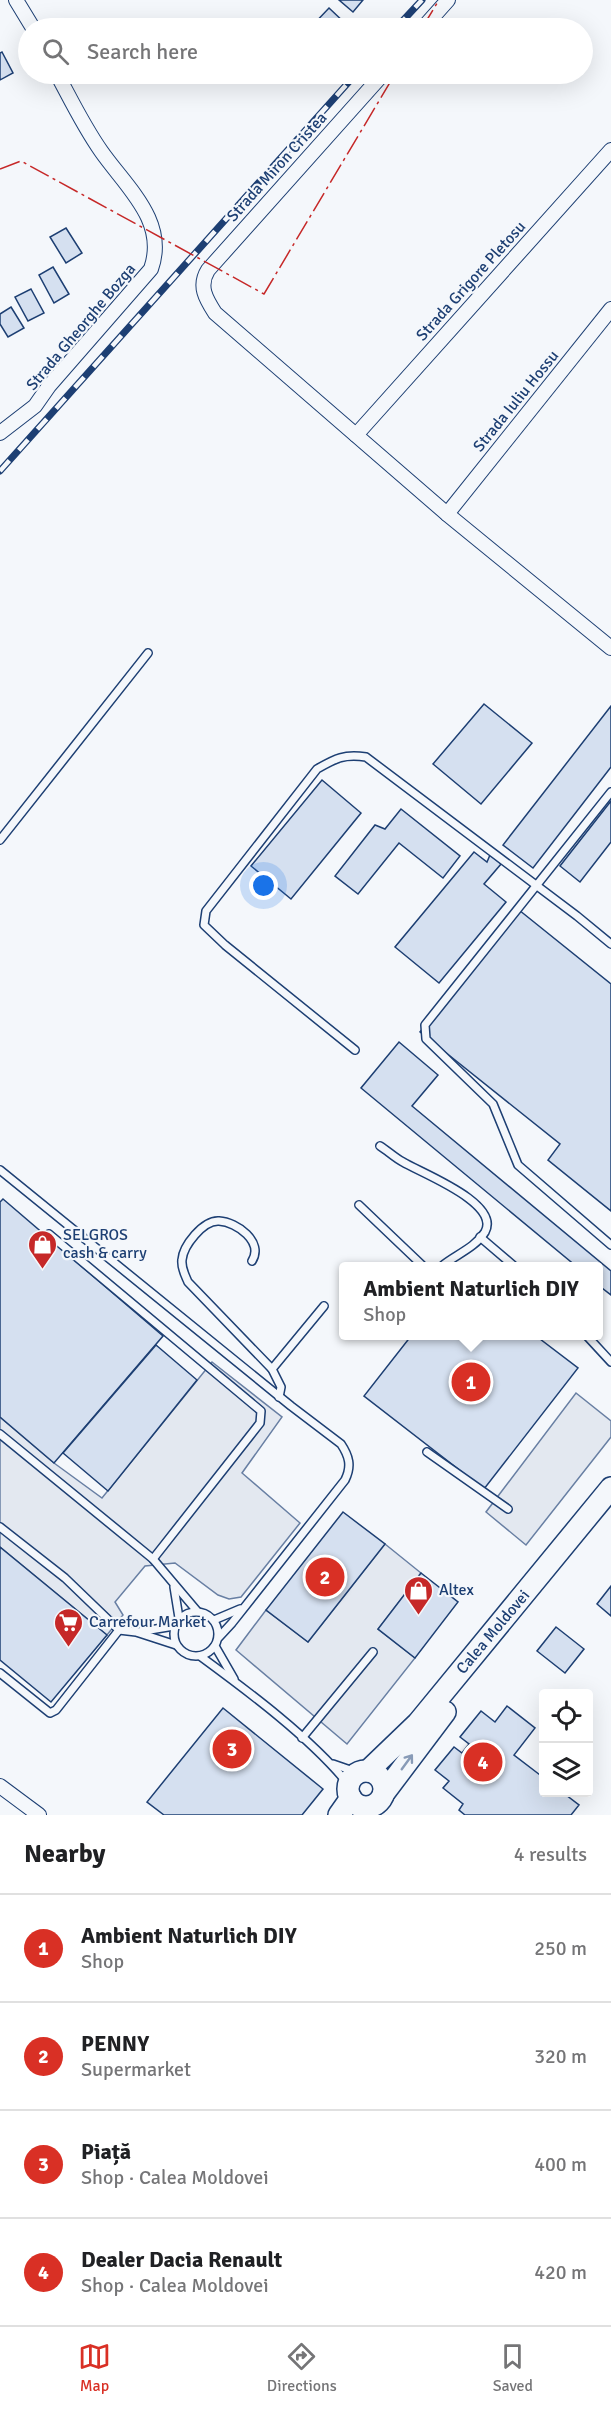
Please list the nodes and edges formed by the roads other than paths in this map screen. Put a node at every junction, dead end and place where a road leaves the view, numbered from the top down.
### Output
1 (16, 0) edge
2 (448, 0) edge
3 (27, 18) edge
4 (432, 18) edge
5 (63, 84) edge
6 (374, 84) edge
7 (611, 150) edge
8 (611, 309) edge
9 (0, 433) edge
10 (356, 435) junction
11 (447, 514) junction
12 (611, 648) edge
13 (148, 653) dead end
14 (611, 792) edge
15 (0, 840) edge
16 (536, 885) junction
17 (611, 944) edge
18 (355, 1050) dead end
19 (380, 1146) dead end
20 (0, 1170) edge
21 (359, 1206) dead end
22 (49, 1234) dead end
23 (480, 1237) junction
24 (611, 1245) edge
25 (252, 1261) dead end
26 (419, 1262) edge
27 (447, 1262) edge
28 (509, 1262) edge
29 (324, 1306) dead end
30 (592, 1340) edge
31 (611, 1362) edge
32 (272, 1369) junction
33 (279, 1397) junction
34 (0, 1434) edge
35 (427, 1452) dead end
36 (611, 1488) edge
37 (508, 1509) dead end
38 (611, 1510) edge
39 (0, 1527) edge
40 (153, 1559) junction
41 (174, 1584) junction
42 (245, 1606) junction
43 (198, 1611) junction
44 (180, 1618) junction
45 (214, 1620) junction
46 (174, 1626) junction
47 (119, 1630) junction
48 (136, 1632) junction
49 (219, 1637) junction
50 (176, 1645) junction
51 (215, 1646) junction
52 (373, 1652) dead end
53 (200, 1656) junction
54 (0, 1673) edge
55 (235, 1681) junction
56 (302, 1738) junction
57 (331, 1763) junction
58 (0, 1786) edge
59 (356, 1795) edge
60 (39, 1815) edge

1 - 3 street
2 - 4 street
5 - 9 street, Strada Gheorghe Bozga
6 - 10 street, Strada Miron Cristea
7 - 10 street, Strada Grigore Pletosu
8 - 11 street, Strada Iuliu Hossu
10 - 11 street
11 - 12 street
13 - 15 lane
14 - 16 lane
16 - 17 lane
16 - 18 lane
16 - 24 lane
19 - 23 lane
20 - 33 lane
21 - 26 lane
22 - 40 lane
23 - 27 lane
23 - 28 lane
25 - 32 lane
29 - 32 lane
30 - 31 lane
32 - 33 lane
33 - 42 lane
34 - 40 lane
35 - 37 lane
36 - 59 main road, Calea Moldovei
59 -> 38 main road, Calea Moldovei
39 - 47 lane
40 - 41 lane
41 - 43 lane
41 - 44 lane
42 - 45 lane
42 - 49 lane
43 - 44 lane
43 - 45 lane
44 - 46 lane
45 - 49 lane
46 - 48 lane
46 - 50 lane
47 - 48 lane
47 - 54 lane
48 - 50 lane
49 - 51 lane
50 - 53 lane
51 - 53 lane
51 - 55 lane
52 - 56 lane
53 - 55 lane
55 - 56 lane
56 - 57 lane
57 - 59 lane
57 - 59 lane
58 - 60 street

